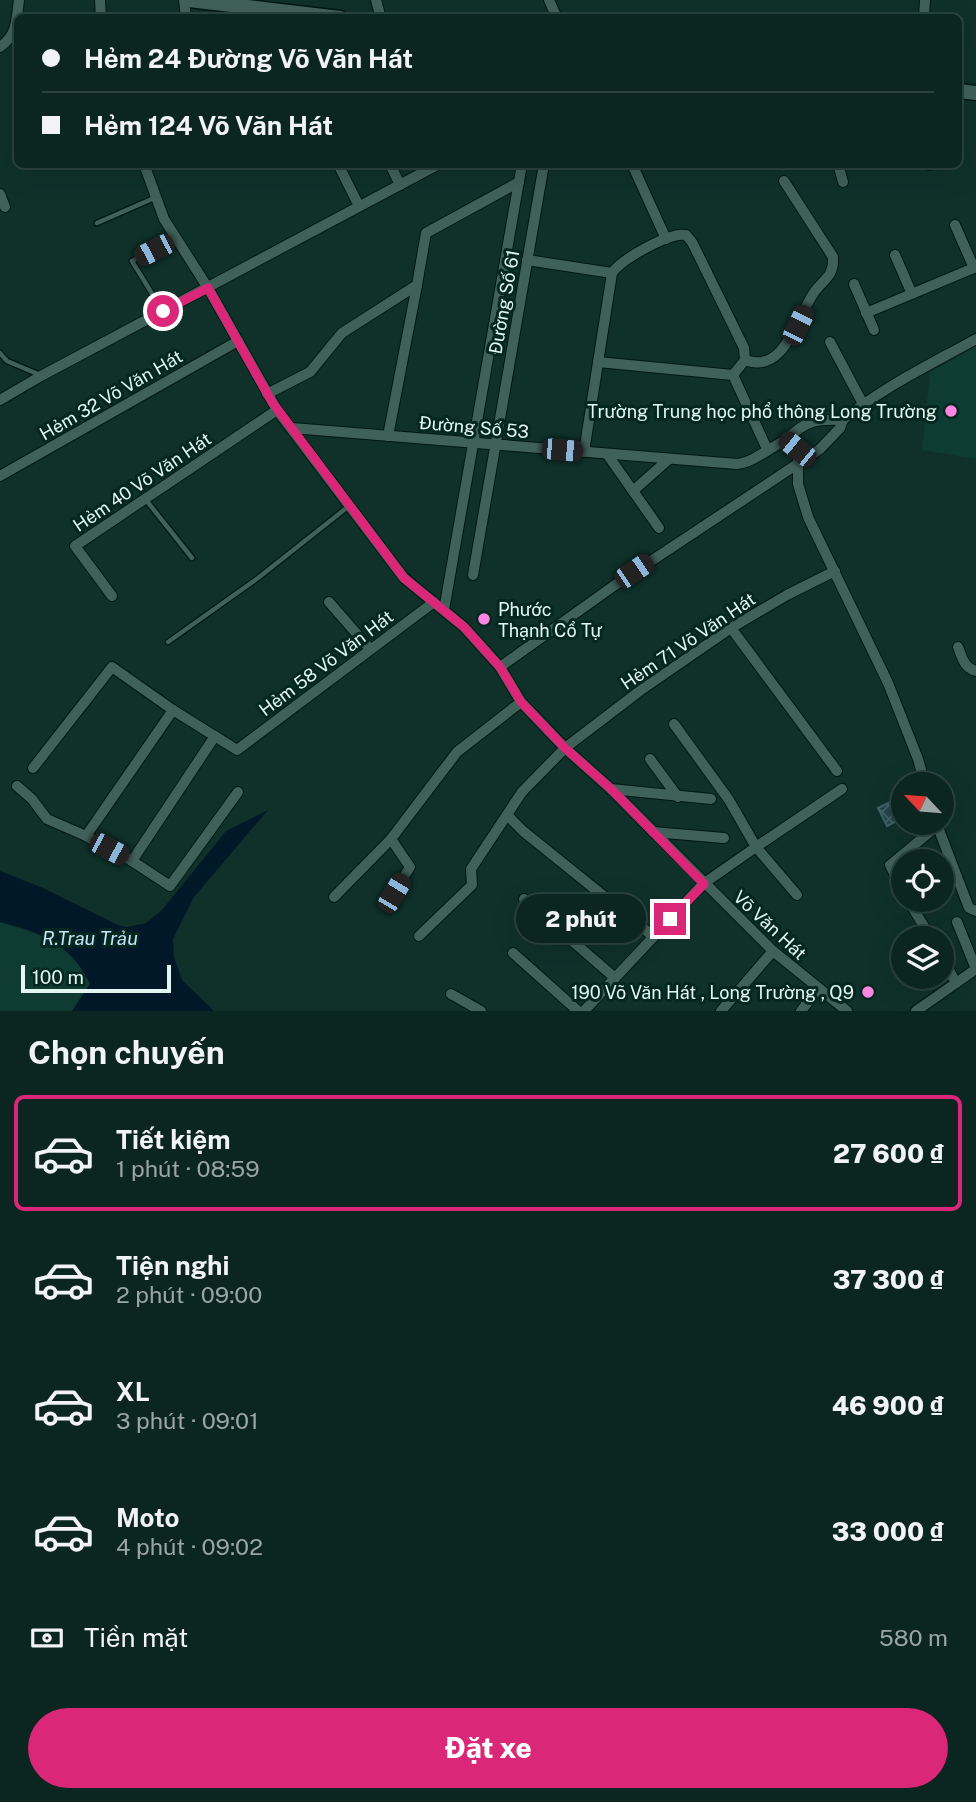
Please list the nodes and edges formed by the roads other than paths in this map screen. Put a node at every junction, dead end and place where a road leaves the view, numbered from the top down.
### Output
1 (189, 0) edge
2 (243, 11) edge
3 (285, 14) edge
4 (14, 31) edge
5 (0, 47) edge
6 (145, 168) edge
7 (340, 168) edge
8 (392, 168) edge
9 (432, 168) edge
10 (521, 168) edge
11 (543, 168) edge
12 (634, 168) edge
13 (839, 168) edge
14 (784, 181) dead end
15 (519, 182) junction
16 (844, 182) dead end
17 (400, 185) junction
18 (0, 194) edge
19 (155, 198) junction
20 (359, 206) junction
21 (5, 207) dead end
22 (97, 223) dead end
23 (955, 225) dead end
24 (177, 238) junction
25 (666, 239) junction
26 (895, 255) dead end
27 (527, 260) junction
28 (975, 268) edge
29 (612, 273) junction
30 (854, 284) dead end
31 (417, 285) junction
32 (208, 288) junction
33 (912, 294) junction
34 (163, 311) junction
35 (866, 313) junction
36 (874, 330) dead end
37 (976, 339) edge
38 (238, 341) junction
39 (830, 342) dead end
40 (0, 353) edge
41 (745, 360) junction
42 (598, 362) junction
43 (733, 375) junction
44 (41, 376) junction
45 (267, 394) junction
46 (0, 400) edge
47 (863, 404) junction
48 (277, 410) junction
49 (843, 420) junction
50 (292, 428) junction
51 (388, 436) junction
52 (786, 440) junction
53 (472, 443) junction
54 (495, 444) junction
55 (767, 449) junction
56 (584, 452) junction
57 (607, 454) junction
58 (669, 458) junction
59 (799, 463) junction
60 (0, 476) edge
61 (634, 490) junction
62 (145, 499) junction
63 (349, 506) junction
64 (659, 528) dead end
65 (191, 558) dead end
66 (835, 571) junction
67 (473, 575) dead end
68 (112, 596) dead end
69 (328, 602) dead end
70 (434, 602) junction
71 (444, 610) junction
72 (731, 628) junction
73 (168, 642) dead end
74 (958, 647) dead end
75 (370, 649) junction
76 (500, 667) junction
77 (976, 671) edge
78 (521, 702) junction
79 (173, 710) junction
80 (674, 724) dead end
81 (215, 736) junction
82 (565, 748) junction
83 (650, 759) dead end
84 (33, 768) dead end
85 (837, 771) dead end
86 (922, 772) edge
87 (17, 786) dead end
88 (611, 789) junction
89 (842, 789) dead end
90 (238, 792) dead end
91 (678, 797) junction
92 (711, 799) dead end
93 (507, 815) junction
94 (653, 832) junction
95 (924, 835) edge
96 (941, 835) edge
97 (86, 836) junction
98 (724, 838) dead end
99 (391, 839) junction
100 (756, 847) junction
101 (908, 849) edge
102 (132, 861) junction
103 (704, 884) junction
104 (394, 893) dead end
105 (797, 895) dead end
106 (334, 897) dead end
107 (524, 899) dead end
108 (974, 911) edge
109 (957, 922) dead end
110 (419, 936) dead end
111 (653, 936) junction
112 (773, 951) junction
113 (513, 953) dead end
114 (975, 970) edge
115 (615, 978) junction
116 (954, 979) edge
117 (956, 983) junction
118 (818, 989) junction
119 (451, 994) dead end
120 (480, 1011) edge
121 (578, 1011) edge
122 (584, 1011) edge
123 (721, 1011) edge
124 (801, 1011) edge
125 (847, 1011) edge
126 (916, 1011) edge

1 - 2 main road
2 - 3 main road
4 - 5 street
6 - 19 street, Võ Văn Hát
7 - 20 street
8 - 17 street
9 - 17 street
10 - 15 street
11 - 27 street, Đường Số 61
12 - 25 street
13 - 16 street
14 - 41 street
15 - 31 street
15 - 53 street
17 - 20 street
18 - 21 street
19 - 22 lane
19 - 24 street, Võ Văn Hát
20 - 32 street
23 - 28 street
24 - 32 street, Võ Văn Hát
24 - 34 lane
25 - 29 street
25 - 41 street
26 - 33 street
27 - 29 street
27 - 54 street, Đường Số 61
28 - 33 street
29 - 42 street
30 - 35 street
31 - 45 street
31 - 51 street
32 - 34 street
32 - 38 street, Võ Văn Hát
33 - 35 street
34 - 44 street
35 - 36 street
37 - 47 street
38 - 45 street, Võ Văn Hát
38 - 60 street, Hẻm 32 Võ Văn Hát
39 - 47 street
40 - 44 lane
41 - 43 street
42 - 43 street
42 - 56 street
43 - 55 street
44 - 46 street
45 - 48 street, Võ Văn Hát
47 - 49 street
48 - 50 street, Võ Văn Hát
48 - 62 street, Hẻm 40 Võ Văn Hát
49 - 52 street, Đường Số 53
49 - 59 street
50 - 51 street, Đường Số 53
50 - 63 street, Võ Văn Hát
51 - 53 street, Đường Số 53
52 - 55 street, Đường Số 53
52 - 59 street
53 - 54 street, Đường Số 53
53 - 71 street
54 - 56 street, Đường Số 53
54 - 67 street, Đường Số 61
55 - 58 street, Đường Số 53
56 - 57 street, Đường Số 53
57 - 58 street, Đường Số 53
57 - 61 street
58 - 61 street
59 - 66 street
59 - 76 street
61 - 64 street
62 - 65 lane
62 - 68 street, Hẻm 40 Võ Văn Hát
63 - 70 street, Võ Văn Hát
63 - 73 lane
66 - 72 street, Hẻm 71 Võ Văn Hát
66 - 86 street
69 - 75 street
70 - 71 street, Võ Văn Hát
70 - 75 street, Hẻm 58 Võ Văn Hát
71 - 76 street, Võ Văn Hát
72 - 82 street, Hẻm 71 Võ Văn Hát
72 - 85 street
74 - 77 street
75 - 81 street, Hẻm 58 Võ Văn Hát
76 - 78 street, Võ Văn Hát
78 - 82 street, Võ Văn Hát
78 - 99 street
79 - 81 street
79 - 84 street
79 - 97 street
80 - 100 street
81 - 102 street
82 - 88 street, Võ Văn Hát
82 - 93 street, Hẻm 71 Võ Văn Hát
83 - 91 street
87 - 97 street
88 - 91 street
88 - 94 street, Võ Văn Hát
89 - 100 street
90 - 102 street
91 - 92 street
93 - 110 street, Hẻm 71 Võ Văn Hát
93 - 111 street
94 - 98 street
94 - 103 street, Võ Văn Hát
95 - 101 street
96 - 108 street
97 - 102 street
99 - 104 street
99 - 106 street
100 - 103 street
100 - 105 street
103 - 111 street
103 - 112 street, Võ Văn Hát
107 - 115 street
109 - 114 street
111 - 115 street
112 - 118 street, Võ Văn Hát
112 - 123 street
113 - 121 street
114 - 117 street
115 - 122 street
116 - 117 street
117 - 126 street
118 - 124 street
118 - 125 street, Võ Văn Hát
119 - 120 street

